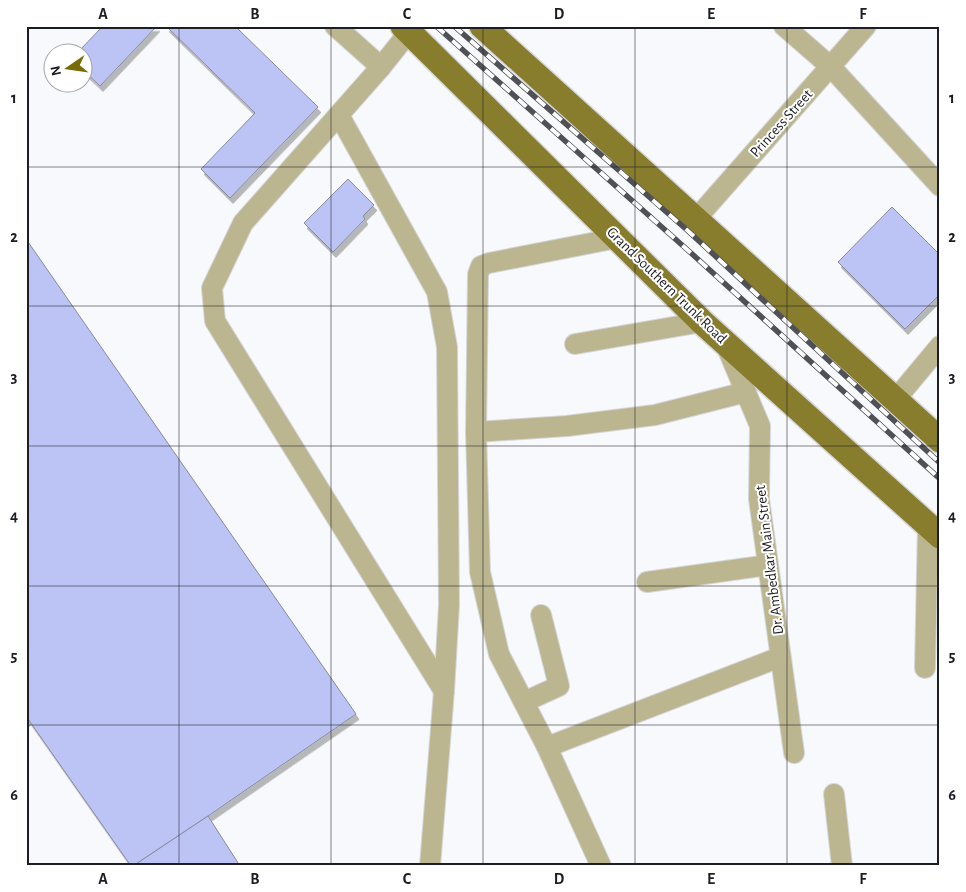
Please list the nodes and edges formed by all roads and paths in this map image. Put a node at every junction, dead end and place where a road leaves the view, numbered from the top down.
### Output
1 (335, 26) edge
2 (482, 26) edge
3 (784, 26) edge
4 (866, 26) edge
5 (406, 29) edge
6 (381, 67) junction
7 (831, 67) junction
8 (339, 115) junction
9 (940, 186) edge
10 (695, 220) junction
11 (617, 238) junction
12 (702, 322) junction
13 (727, 343) junction
14 (575, 344) dead end
15 (940, 346) edge
16 (746, 392) junction
17 (895, 400) junction
18 (476, 432) junction
19 (940, 440) edge
20 (934, 530) edge
21 (768, 565) junction
22 (647, 582) dead end
23 (541, 615) dead end
24 (780, 656) junction
25 (925, 668) dead end
26 (444, 691) junction
27 (524, 702) junction
28 (547, 747) junction
29 (794, 753) dead end
30 (834, 794) dead end
31 (430, 866) edge
32 (602, 866) edge
33 (842, 866) edge

1 - 6 street
2 - 10 main road
3 - 7 street
4 - 7 street, Princess Street
5 - 6 street
5 - 11 main road, Grand Southern Trunk Road
6 - 8 street
7 - 9 street
7 - 10 street, Princess Street
8 - 26 street
8 - 26 street
10 - 17 main road
11 - 12 main road, Grand Southern Trunk Road
11 - 18 street
12 - 13 main road, Grand Southern Trunk Road
12 - 14 street
13 - 16 street, Dr. Ambedkar Main Street
13 - 20 main road, Grand Southern Trunk Road
15 - 17 street
16 - 18 street
16 - 21 street, Dr. Ambedkar Main Street
17 - 19 main road
18 - 27 street
20 - 25 street
21 - 22 street
21 - 24 street, Dr. Ambedkar Main Street
23 - 27 street
24 - 28 street
24 - 29 street, Dr. Ambedkar Main Street
26 - 31 street
27 - 28 street
28 - 32 street
30 - 33 street

